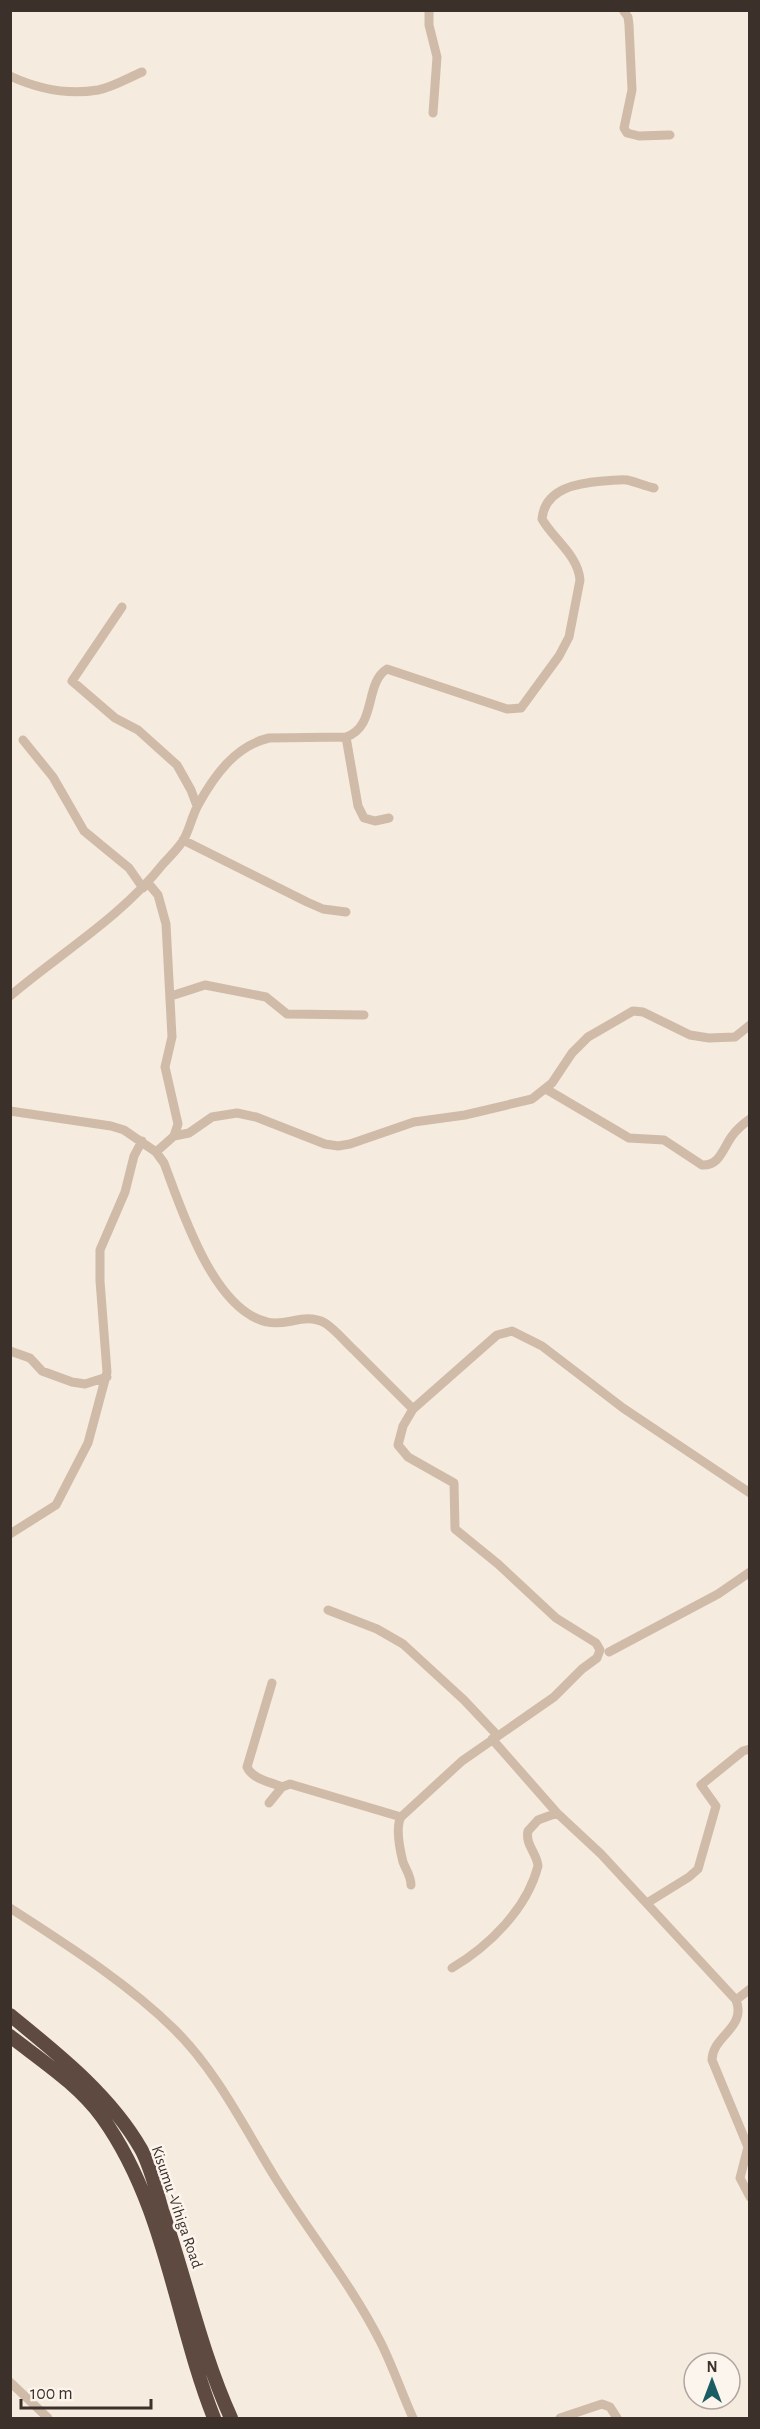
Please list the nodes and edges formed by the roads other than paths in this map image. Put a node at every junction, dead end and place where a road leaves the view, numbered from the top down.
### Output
1 (429, 10) edge
2 (623, 10) edge
3 (142, 72) dead end
4 (10, 76) edge
5 (433, 113) dead end
6 (670, 135) dead end
7 (654, 488) dead end
8 (122, 607) dead end
9 (346, 737) junction
10 (23, 740) dead end
11 (197, 806) junction
12 (389, 818) dead end
13 (183, 840) junction
14 (145, 885) junction
15 (346, 912) dead end
16 (10, 996) edge
17 (171, 996) junction
18 (364, 1015) dead end
19 (750, 1025) edge
20 (546, 1089) junction
21 (10, 1111) edge
22 (750, 1119) edge
23 (174, 1136) junction
24 (142, 1141) junction
25 (156, 1152) junction
26 (10, 1351) edge
27 (107, 1377) junction
28 (413, 1409) junction
29 (750, 1493) edge
30 (10, 1534) edge
31 (750, 1572) edge
32 (328, 1610) dead end
33 (609, 1652) dead end
34 (272, 1683) dead end
35 (495, 1737) junction
36 (750, 1749) edge
37 (282, 1787) junction
38 (269, 1803) dead end
39 (557, 1813) junction
40 (401, 1817) junction
41 (411, 1885) dead end
42 (647, 1903) junction
43 (10, 1908) edge
44 (452, 1968) dead end
45 (750, 1989) edge
46 (736, 2000) junction
47 (10, 2015) edge
48 (10, 2036) edge
49 (750, 2197) edge
50 (10, 2382) edge
51 (48, 2418) edge
52 (214, 2418) edge
53 (231, 2418) edge
54 (413, 2418) edge
55 (560, 2418) edge
56 (617, 2418) edge

1 - 5 street
2 - 6 street
3 - 4 street
7 - 9 street
8 - 11 street
9 - 11 street
9 - 12 street
10 - 14 street
11 - 13 street
13 - 14 street
13 - 15 street
14 - 16 street
14 - 17 street
17 - 18 street
17 - 23 street
19 - 20 street
20 - 22 street
20 - 23 street
21 - 24 street
23 - 25 street
24 - 25 street
24 - 27 street
25 - 28 street
26 - 27 street
27 - 30 street
28 - 29 street
28 - 35 street
31 - 33 street
32 - 35 street
34 - 37 street
35 - 39 street
35 - 40 street
36 - 42 street
37 - 38 street
37 - 40 street
39 - 42 street
39 - 44 street
40 - 41 street
42 - 46 street
43 - 54 street
45 - 46 street
46 - 49 street
47 - 53 highway, Kisumu -Vihiga Road
48 - 52 highway, Kisumu -Vihiga Road
50 - 51 street
55 - 56 street

